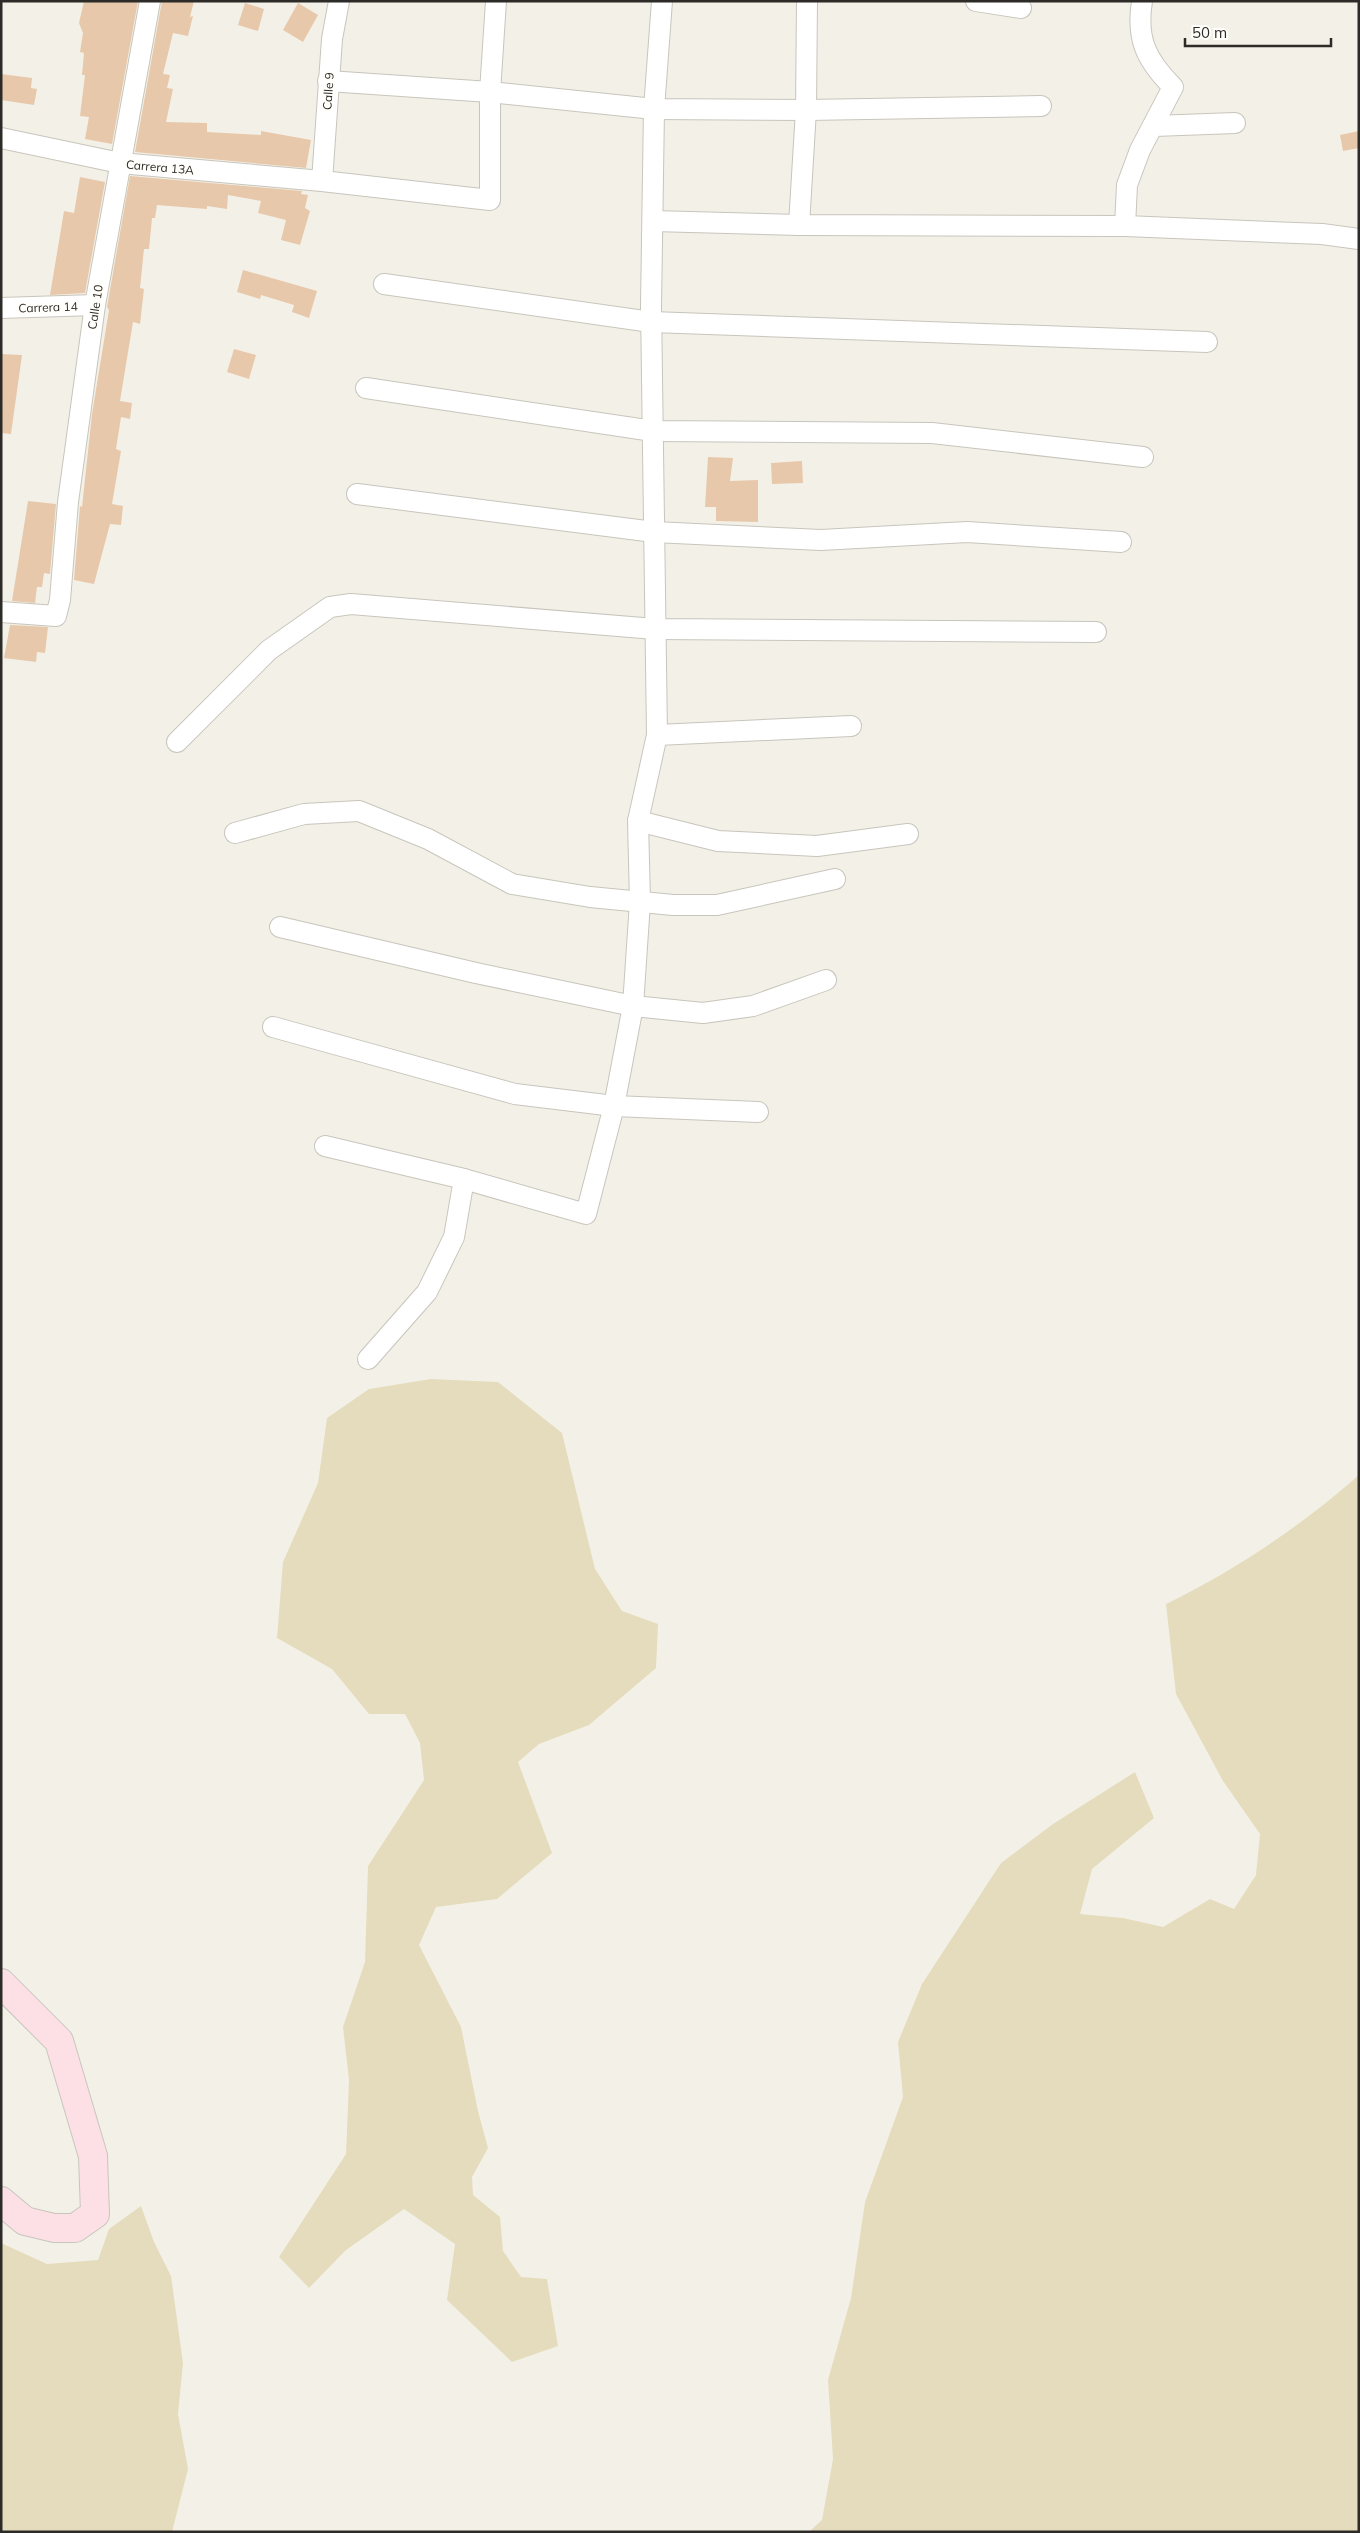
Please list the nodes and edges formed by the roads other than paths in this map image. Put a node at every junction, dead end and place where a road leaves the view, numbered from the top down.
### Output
1 (150, 1) edge
2 (496, 1) edge
3 (662, 1) edge
4 (807, 1) edge
5 (976, 1) edge
6 (1142, 1) edge
7 (337, 2) edge
8 (1021, 8) dead end
9 (328, 81) junction
10 (490, 92) junction
11 (1041, 106) dead end
12 (654, 109) junction
13 (806, 110) junction
14 (1235, 123) dead end
15 (1154, 126) junction
16 (1, 138) edge
17 (120, 163) junction
18 (322, 181) junction
19 (654, 221) junction
20 (799, 224) junction
21 (1125, 226) junction
22 (1359, 239) edge
23 (384, 284) dead end
24 (95, 305) junction
25 (1, 308) edge
26 (651, 322) junction
27 (1207, 342) dead end
28 (366, 388) dead end
29 (652, 431) junction
30 (1144, 456) dead end
31 (357, 494) dead end
32 (654, 532) junction
33 (1121, 542) dead end
34 (1, 612) edge
35 (655, 629) junction
36 (1096, 632) dead end
37 (851, 726) dead end
38 (657, 735) junction
39 (177, 742) dead end
40 (638, 821) junction
41 (235, 832) dead end
42 (908, 834) dead end
43 (835, 879) dead end
44 (640, 902) junction
45 (280, 927) dead end
46 (826, 980) dead end
47 (633, 1006) junction
48 (273, 1027) dead end
49 (614, 1106) junction
50 (758, 1112) dead end
51 (325, 1146) dead end
52 (464, 1179) junction
53 (368, 1359) dead end
54 (1, 1983) edge
55 (1, 2201) edge

1 - 17 street, Calle 10
2 - 10 street
3 - 12 street
4 - 13 street
5 - 8 street
6 - 15 street
7 - 9 street, Calle 9
9 - 10 street
9 - 18 street, Calle 9
10 - 12 street
10 - 18 street, Carrera 13A
11 - 13 street
12 - 13 street
12 - 19 street
13 - 20 street
14 - 15 street
15 - 21 street
16 - 17 street, Carrera 13A
17 - 18 street, Carrera 13A
17 - 24 street, Calle 10
19 - 20 street
19 - 26 street
20 - 21 street
21 - 22 street
23 - 26 street
24 - 25 street, Carrera 14
24 - 34 street, Calle 10
26 - 27 street
26 - 29 street
28 - 29 street
29 - 30 street
29 - 32 street
31 - 32 street
32 - 33 street
32 - 35 street
35 - 36 street
35 - 38 street
35 - 39 street
37 - 38 street
38 - 40 street
40 - 42 street
40 - 44 street
41 - 44 street
43 - 44 street
44 - 47 street
45 - 47 street
46 - 47 street
47 - 49 street
48 - 49 street
49 - 50 street
49 - 52 street
51 - 52 street
52 - 53 street
54 - 55 street

